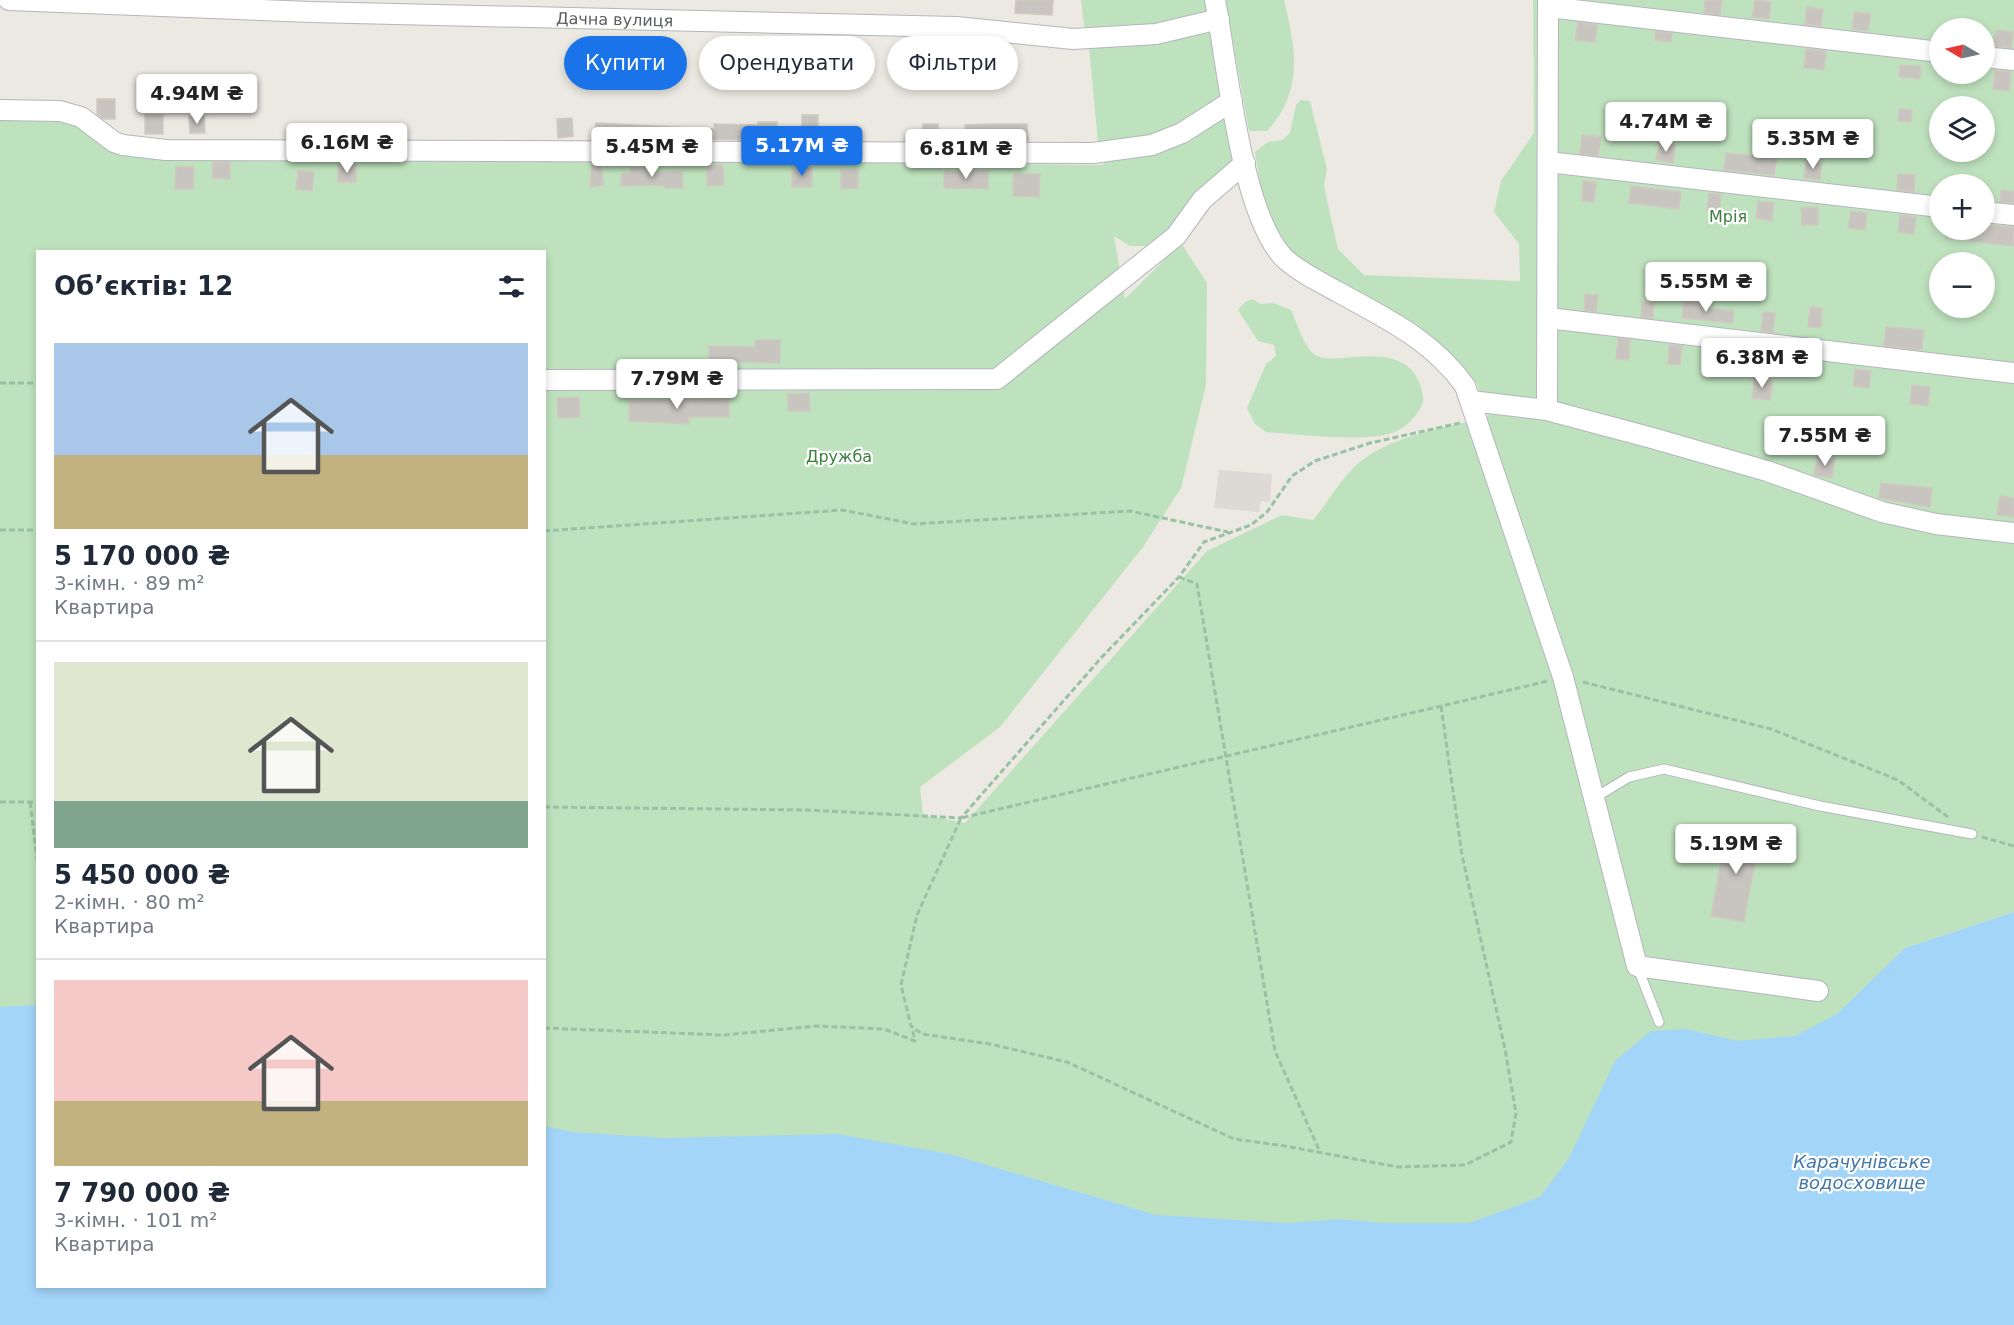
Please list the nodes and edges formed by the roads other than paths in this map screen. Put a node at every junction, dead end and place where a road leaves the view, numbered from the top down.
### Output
1 (9, 0) edge
2 (1548, 4) edge
3 (1217, 9) edge
4 (1929, 51) edge
5 (1995, 58) edge
6 (2014, 60) edge
7 (1232, 101) junction
8 (0, 110) edge
9 (1548, 162) junction
10 (1245, 163) junction
11 (1929, 206) edge
12 (1995, 213) edge
13 (2014, 215) edge
14 (1548, 318) junction
15 (2014, 373) edge
16 (546, 380) edge
17 (1474, 410) junction
18 (1547, 410) junction
19 (2014, 533) edge
20 (1596, 797) junction
21 (1972, 834) road end
22 (1637, 966) junction
23 (1818, 991) dead end
24 (1659, 1022) dead end

1 - 3 street, Дачна вулиця
2 - 4 street
2 - 9 street
3 - 7 street
5 - 6 street
7 - 8 street
7 - 10 street
9 - 11 street
9 - 14 street
10 - 16 street
10 - 17 street
12 - 13 street
14 - 15 street
14 - 18 street
17 - 18 street
17 - 20 street
18 - 19 street
20 - 21 lane
20 - 22 street
22 - 23 street
22 - 24 lane

